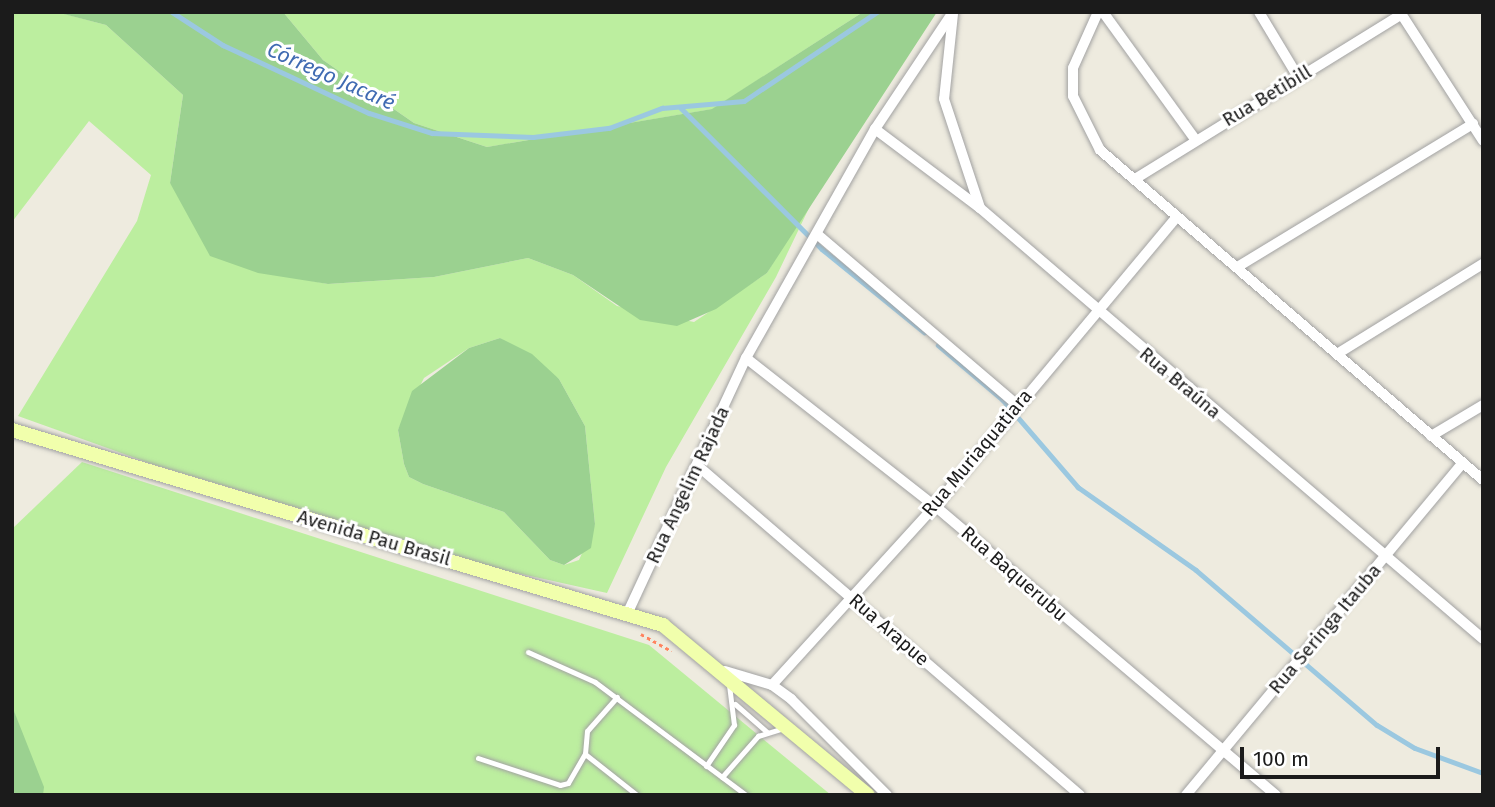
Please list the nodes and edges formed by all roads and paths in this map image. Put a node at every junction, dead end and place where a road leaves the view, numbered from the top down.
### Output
1 (953, 12) edge
2 (1100, 12) edge
3 (1259, 12) edge
4 (1401, 14) edge
5 (1298, 77) junction
6 (1473, 124) junction
7 (875, 129) junction
8 (1195, 139) junction
9 (1483, 141) edge
10 (1135, 178) junction
11 (980, 208) junction
12 (1177, 217) junction
13 (814, 240) junction
14 (1483, 264) edge
15 (1239, 266) junction
16 (1097, 313) junction
17 (1337, 354) junction
18 (746, 358) junction
19 (1483, 405) edge
20 (1013, 410) junction
21 (12, 430) edge
22 (1431, 436) junction
23 (1463, 463) junction
24 (698, 467) junction
25 (1483, 480) edge
26 (935, 506) junction
27 (1387, 556) junction
28 (852, 597) junction
29 (629, 620) junction
30 (1483, 639) edge
31 (528, 652) dead end
32 (679, 657) dead end
33 (724, 671) junction
34 (772, 685) junction
35 (618, 697) junction
36 (734, 703) junction
37 (791, 729) junction
38 (767, 732) junction
39 (1221, 752) junction
40 (585, 754) junction
41 (478, 758) dead end
42 (706, 766) junction
43 (722, 777) junction
44 (745, 794) edge
45 (638, 795) edge
46 (868, 795) edge
47 (887, 795) edge
48 (1080, 795) edge
49 (1186, 795) edge
50 (1276, 795) edge

1 - 7 street
1 - 11 street
2 - 8 street
2 - 10 street
3 - 5 street
4 - 5 street, Rua Betibill
4 - 6 street
5 - 8 street, Rua Betibill
6 - 9 street
6 - 15 street
7 - 11 street, Rua Braúna
7 - 13 street
8 - 10 street, Rua Betibill
10 - 12 street
11 - 16 street, Rua Braúna
12 - 15 street
12 - 16 street, Rua Muriaquatiara
13 - 18 street, Rua Angelim Rajada
13 - 20 street
14 - 17 street
15 - 17 street
16 - 20 street, Rua Muriaquatiara
16 - 27 street, Rua Braúna
17 - 22 street
18 - 24 street, Rua Angelim Rajada
18 - 26 street, Rua Baquerubu
19 - 22 street
20 - 26 street, Rua Muriaquatiara
21 - 29 main road, Avenida Pau Brasil
22 - 23 street
23 - 25 street
23 - 27 street, Rua Seringa Itauba
24 - 28 street, Rua Arapue
24 - 29 street, Rua Angelim Rajada
26 - 28 street, Rua Muriaquatiara
26 - 39 street, Rua Baquerubu
27 - 30 street, Rua Braúna
27 - 39 street, Rua Seringa Itauba
28 - 34 street, Rua Muriaquatiara
28 - 48 street, Rua Arapue
29 - 32 path
29 - 33 main road, Avenida Pau Brasil
31 - 35 lane
33 - 34 street, Avenida Pau Brasil
33 - 36 lane
33 - 37 main road, Avenida Pau Brasil
34 - 47 street, Avenida Pau Brasil
35 - 40 lane
35 - 42 lane
36 - 38 lane
36 - 42 lane
37 - 38 lane
37 - 46 main road, Avenida Pau Brasil
38 - 43 lane
39 - 49 street, Rua Seringa Itauba
39 - 50 street, Rua Baquerubu
40 - 41 lane
40 - 45 lane
42 - 43 lane
43 - 44 lane

